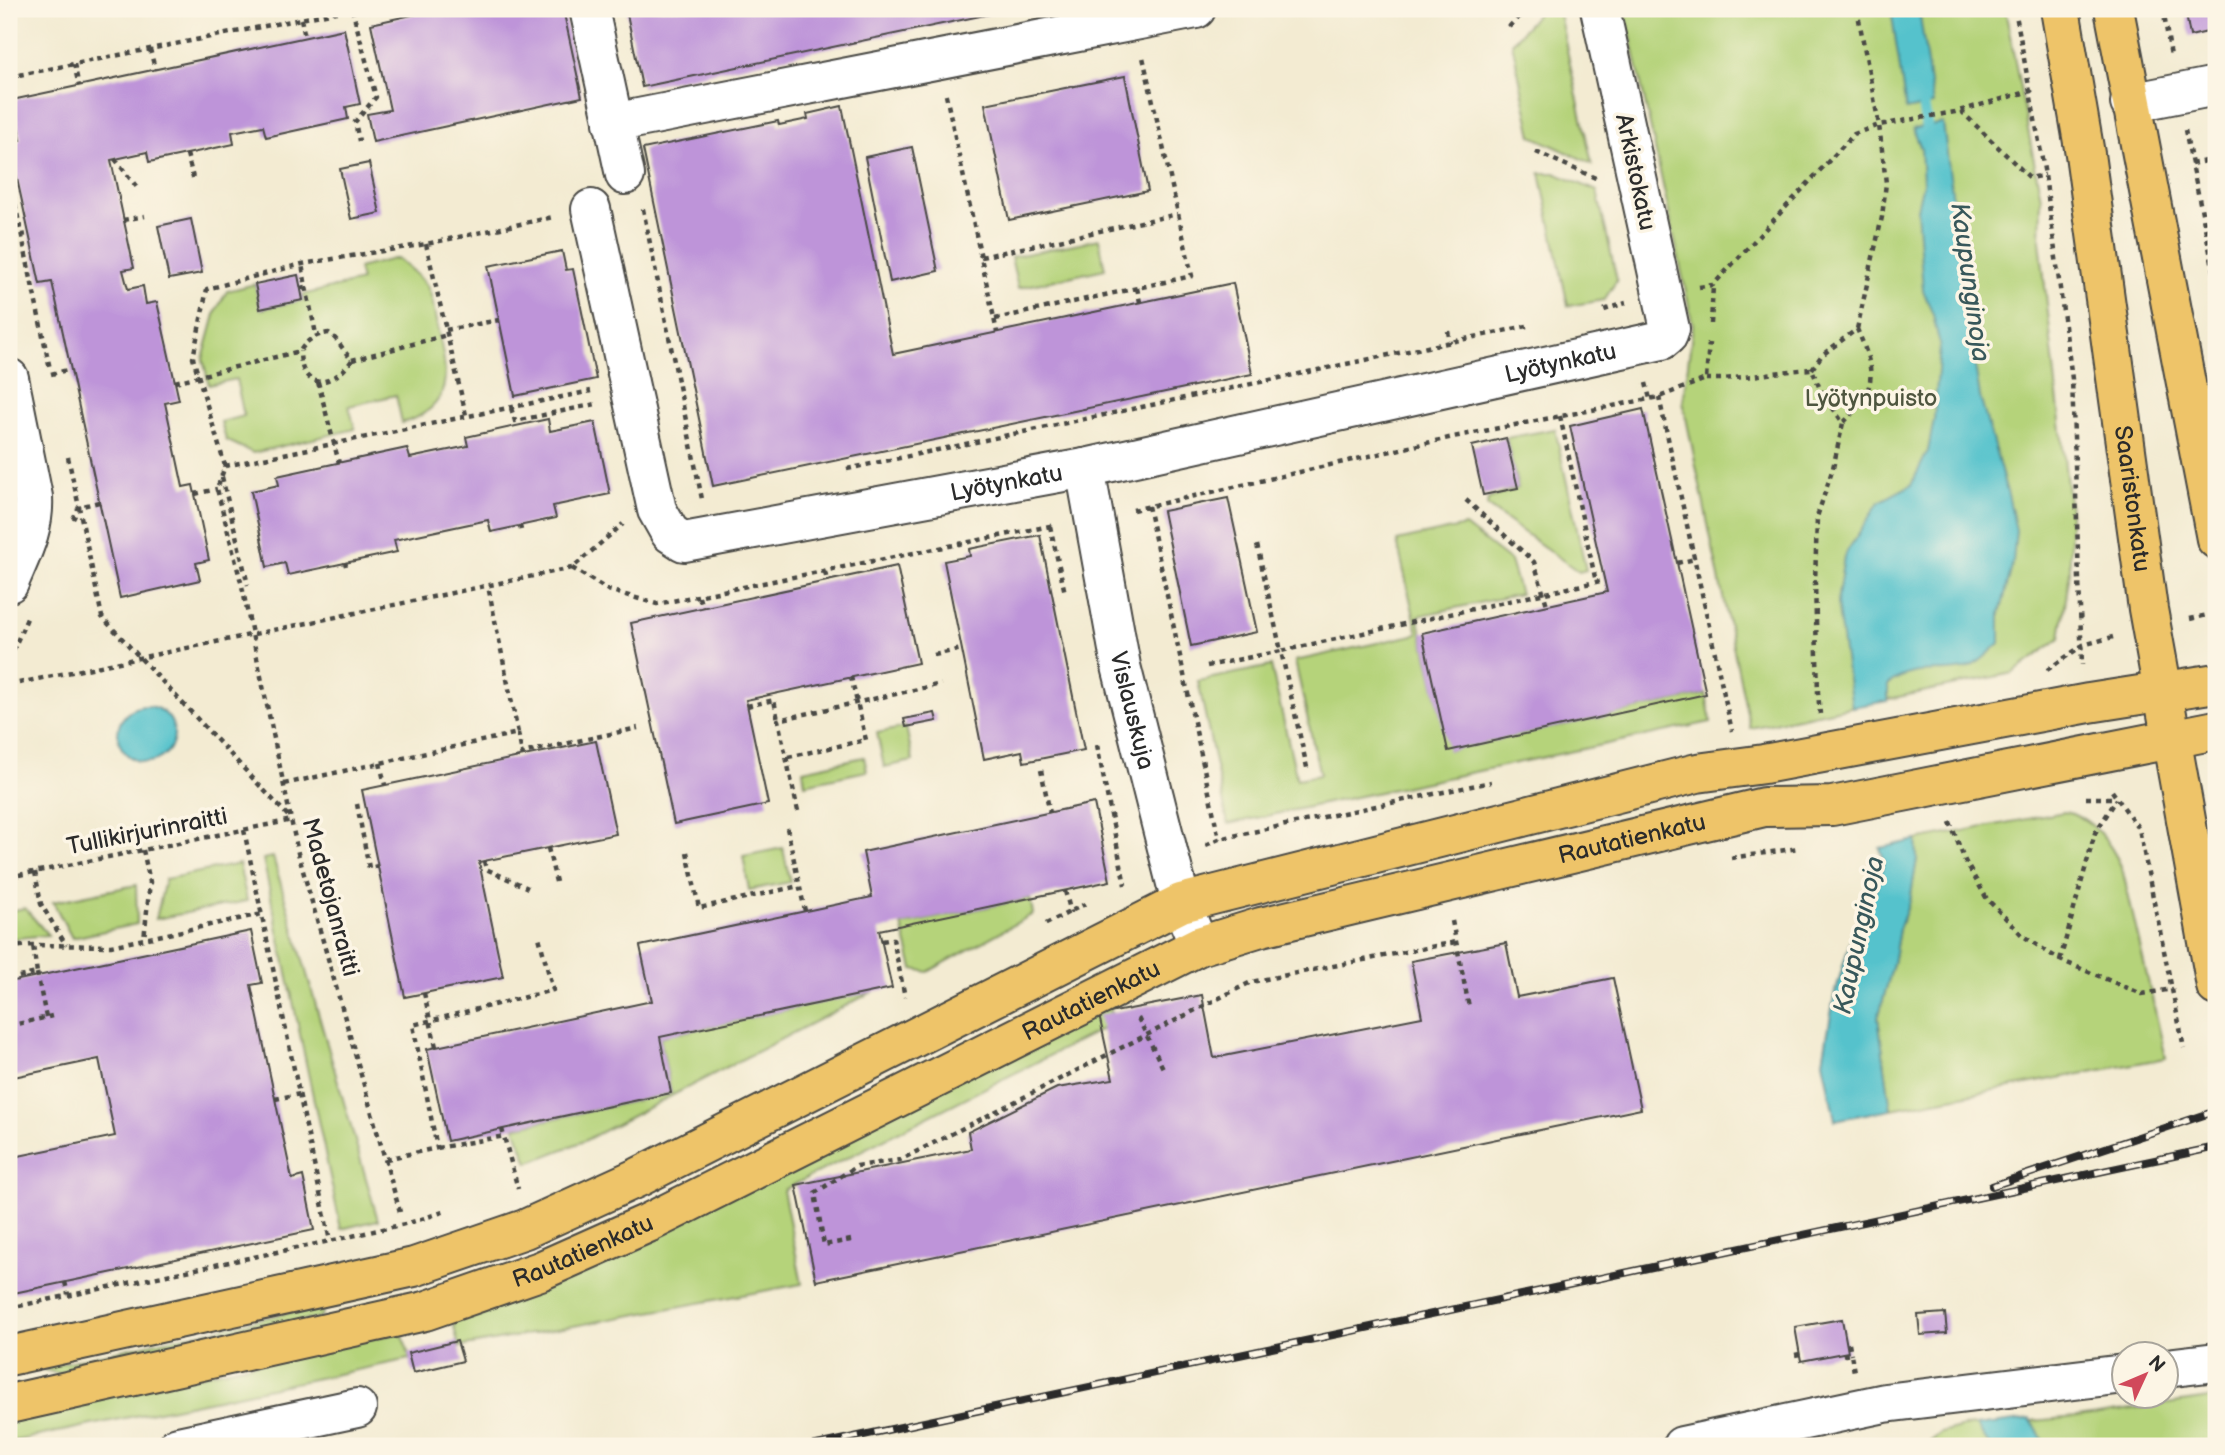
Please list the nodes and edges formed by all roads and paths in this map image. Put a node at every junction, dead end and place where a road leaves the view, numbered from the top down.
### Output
1 (351, 9) edge
2 (589, 9) edge
3 (1196, 9) edge
4 (1526, 9) edge
5 (1600, 9) edge
6 (1857, 9) edge
7 (2015, 9) edge
8 (2060, 9) edge
9 (2114, 9) edge
10 (2163, 9) edge
11 (322, 12) edge
12 (301, 19) junction
13 (1136, 22) junction
14 (1509, 27) dead end
15 (305, 37) dead end
16 (150, 49) junction
17 (938, 60) junction
18 (74, 64) junction
19 (155, 69) dead end
20 (9, 78) edge
21 (79, 86) dead end
22 (2216, 86) edge
23 (2178, 94) junction
24 (2130, 103) junction
25 (613, 123) junction
26 (1879, 125) junction
27 (359, 141) dead end
28 (1536, 152) dead end
29 (187, 154) dead end
30 (115, 159) dead end
31 (2216, 159) edge
32 (2191, 164) junction
33 (625, 175) joint
34 (2045, 175) junction
35 (193, 178) dead end
36 (1602, 181) dead end
37 (139, 190) dead end
38 (592, 209) joint
39 (1178, 214) junction
40 (145, 216) dead end
41 (123, 220) dead end
42 (29, 234) dead end
43 (21, 235) dead end
44 (426, 244) junction
45 (981, 257) junction
46 (302, 264) junction
47 (2216, 281) edge
48 (1137, 288) junction
49 (1695, 288) dead end
50 (1140, 302) dead end
51 (1627, 302) dead end
52 (1597, 312) dead end
53 (995, 319) junction
54 (499, 320) dead end
55 (1530, 326) dead end
56 (1857, 329) junction
57 (1448, 331) dead end
58 (998, 332) dead end
59 (447, 333) junction
60 (316, 334) junction
61 (1668, 335) joint
62 (1450, 342) junction
63 (300, 351) junction
64 (352, 360) junction
65 (71, 369) dead end
66 (1812, 369) junction
67 (51, 374) dead end
68 (199, 377) junction
69 (9, 378) edge
70 (1706, 379) dead end
71 (318, 382) junction
72 (175, 383) dead end
73 (593, 390) dead end
74 (631, 396) junction
75 (1659, 397) dead end
76 (1650, 399) dead end
77 (511, 408) junction
78 (467, 415) junction
79 (1560, 416) junction
80 (1843, 423) junction
81 (334, 443) junction
82 (339, 463) dead end
83 (225, 466) junction
84 (1085, 468) junction
85 (843, 470) dead end
86 (222, 476) junction
87 (217, 489) junction
88 (195, 495) dead end
89 (703, 500) dead end
90 (1466, 500) dead end
91 (99, 502) dead end
92 (1148, 506) junction
93 (1095, 519) junction
94 (2216, 539) edge
95 (1257, 545) dead end
96 (1695, 559) junction
97 (1677, 563) dead end
98 (825, 572) junction
99 (1605, 580) dead end
100 (827, 581) dead end
101 (1596, 582) junction
102 (9, 583) edge
103 (246, 586) junction
104 (488, 586) junction
105 (1544, 593) junction
106 (699, 597) junction
107 (1547, 605) dead end
108 (702, 608) dead end
109 (253, 634) junction
110 (962, 649) dead end
111 (1281, 651) junction
112 (934, 655) dead end
113 (140, 658) junction
114 (1207, 666) dead end
115 (2082, 668) dead end
116 (851, 677) dead end
117 (2216, 682) edge
118 (941, 684) dead end
119 (9, 685) edge
120 (2163, 691) junction
121 (857, 703) junction
122 (747, 706) dead end
123 (1821, 716) dead end
124 (778, 720) junction
125 (638, 728) dead end
126 (2216, 730) edge
127 (518, 733) junction
128 (2172, 739) junction
129 (1734, 742) dead end
130 (788, 757) junction
131 (380, 763) junction
132 (1041, 770) dead end
133 (1308, 772) dead end
134 (284, 784) junction
135 (385, 785) dead end
136 (2111, 790) dead end
137 (2117, 798) junction
138 (357, 804) dead end
139 (798, 811) dead end
140 (1050, 813) dead end
141 (292, 820) junction
142 (1950, 821) dead end
143 (787, 828) dead end
144 (244, 830) junction
145 (1219, 839) dead end
146 (1811, 847) dead end
147 (548, 848) dead end
148 (143, 850) junction
149 (687, 852) dead end
150 (1718, 860) dead end
151 (484, 861) dead end
152 (378, 866) dead end
153 (35, 872) junction
154 (9, 877) edge
155 (556, 882) dead end
156 (800, 886) junction
157 (528, 888) dead end
158 (1181, 903) junction
159 (805, 911) dead end
160 (262, 914) junction
161 (1450, 914) dead end
162 (539, 937) dead end
163 (144, 939) junction
164 (882, 941) dead end
165 (1456, 942) junction
166 (33, 945) junction
167 (66, 945) junction
168 (1199, 946) junction
169 (9, 947) edge
170 (2060, 960) junction
171 (37, 973) junction
172 (9, 979) edge
173 (2216, 986) edge
174 (2173, 989) junction
175 (424, 993) dead end
176 (905, 996) dead end
177 (1469, 1007) dead end
178 (430, 1020) junction
179 (9, 1026) edge
180 (436, 1047) dead end
181 (2184, 1048) dead end
182 (300, 1094) junction
183 (275, 1099) dead end
184 (502, 1129) dead end
185 (505, 1136) junction
186 (437, 1148) junction
187 (386, 1159) junction
188 (518, 1189) dead end
189 (400, 1212) dead end
190 (851, 1240) dead end
191 (330, 1241) dead end
192 (65, 1282) dead end
193 (68, 1294) dead end
194 (1849, 1343) dead end
195 (9, 1356) edge
196 (2216, 1362) edge
197 (2180, 1366) edge
198 (2110, 1376) edge
199 (1856, 1380) dead end
200 (9, 1404) edge
201 (357, 1408) dead end
202 (178, 1446) edge
203 (1682, 1446) edge

1 - 11 path
1 - 27 path
2 - 25 street
3 - 13 street
4 - 14 path
5 - 61 street, Arkistokatu
6 - 26 path
7 - 34 path
8 - 120 main road, Saaristonkatu
9 - 24 main road
10 - 23 path
11 - 12 path
12 - 15 path
12 - 16 path
13 - 17 street
13 - 39 path
16 - 18 path
16 - 19 path
17 - 25 street
17 - 45 path
18 - 20 path
18 - 21 path
22 - 23 street
23 - 24 street
23 - 32 path
24 - 94 main road
25 - 33 street
26 - 34 path
26 - 49 path
26 - 56 path
28 - 36 path
29 - 35 path
30 - 37 path
31 - 32 path
32 - 47 path
33 - 89 path
34 - 115 path
38 - 44 path
38 - 74 street, Lyötynkatu
39 - 45 path
39 - 48 path
40 - 41 path
42 - 43 path
44 - 46 path
44 - 59 path
45 - 53 path
46 - 60 path
46 - 68 path
48 - 50 path
48 - 53 path
51 - 52 path
53 - 58 path
54 - 59 path
55 - 62 path
56 - 66 path
56 - 80 path
57 - 62 path
59 - 64 path
59 - 78 path
60 - 63 path
60 - 64 path
61 - 84 street, Lyötynkatu
62 - 85 path
63 - 68 path
63 - 71 path
64 - 71 path
65 - 67 path
66 - 70 path
66 - 80 path
68 - 72 path
68 - 83 path
69 - 102 street
71 - 81 path
73 - 77 path
74 - 77 path
74 - 84 street, Lyötynkatu
75 - 96 path
76 - 79 path
77 - 78 path
78 - 81 path
79 - 92 path
79 - 101 path
80 - 123 path
81 - 82 path
81 - 83 path
83 - 86 path
84 - 93 street, Vislauskuja
86 - 87 path
86 - 103 path
87 - 88 path
87 - 103 path
90 - 105 path
91 - 113 path
92 - 93 path
92 - 145 path
93 - 98 path
93 - 158 street, Vislauskuja
95 - 111 path
96 - 97 path
96 - 129 path
98 - 100 path
98 - 106 path
99 - 101 path
101 - 105 path
103 - 109 path, Madetojanraitti
104 - 106 path
104 - 109 path
104 - 127 path
105 - 107 path
105 - 111 path
106 - 108 path
109 - 113 path
109 - 134 path, Madetojanraitti
110 - 112 path
111 - 114 path
111 - 133 path
113 - 119 path
113 - 141 path
116 - 121 path
117 - 120 main road, Rautatienkatu
118 - 121 path
120 - 128 main road, Saaristonkatu
120 - 158 main road, Rautatienkatu
121 - 124 path
121 - 130 path
122 - 124 path
124 - 130 path
125 - 127 path
126 - 128 main road, Rautatienkatu
127 - 131 path
128 - 168 main road, Rautatienkatu
128 - 173 main road, Saaristonkatu
130 - 139 path
131 - 134 path
131 - 135 path
132 - 140 path
134 - 141 path, Madetojanraitti
136 - 137 path
137 - 170 path
137 - 174 path
138 - 152 path
141 - 144 path, Tullikirjurinraitti
141 - 187 path, Madetojanraitti
142 - 170 path
143 - 156 path
144 - 148 path, Tullikirjurinraitti
144 - 160 path
146 - 150 path
147 - 155 path
148 - 153 path, Tullikirjurinraitti
148 - 163 path
149 - 156 path
151 - 157 path
153 - 154 path, Tullikirjurinraitti
153 - 167 path
156 - 159 path
158 - 168 street, Vislauskuja
158 - 195 main road, Rautatienkatu
160 - 163 path
160 - 182 path
161 - 165 path
162 - 178 path
163 - 167 path
164 - 176 path
165 - 177 path
165 - 190 path
166 - 167 path
166 - 169 path
166 - 171 path
168 - 200 main road, Rautatienkatu
170 - 174 path
171 - 172 path
171 - 179 path
174 - 181 path
175 - 178 path
178 - 180 path
178 - 186 path
182 - 183 path
182 - 191 path
184 - 185 path
185 - 186 path
185 - 188 path
186 - 187 path
187 - 189 path, Madetojanraitti
192 - 193 path
194 - 199 path
196 - 197 street
198 - 203 street
201 - 202 street

